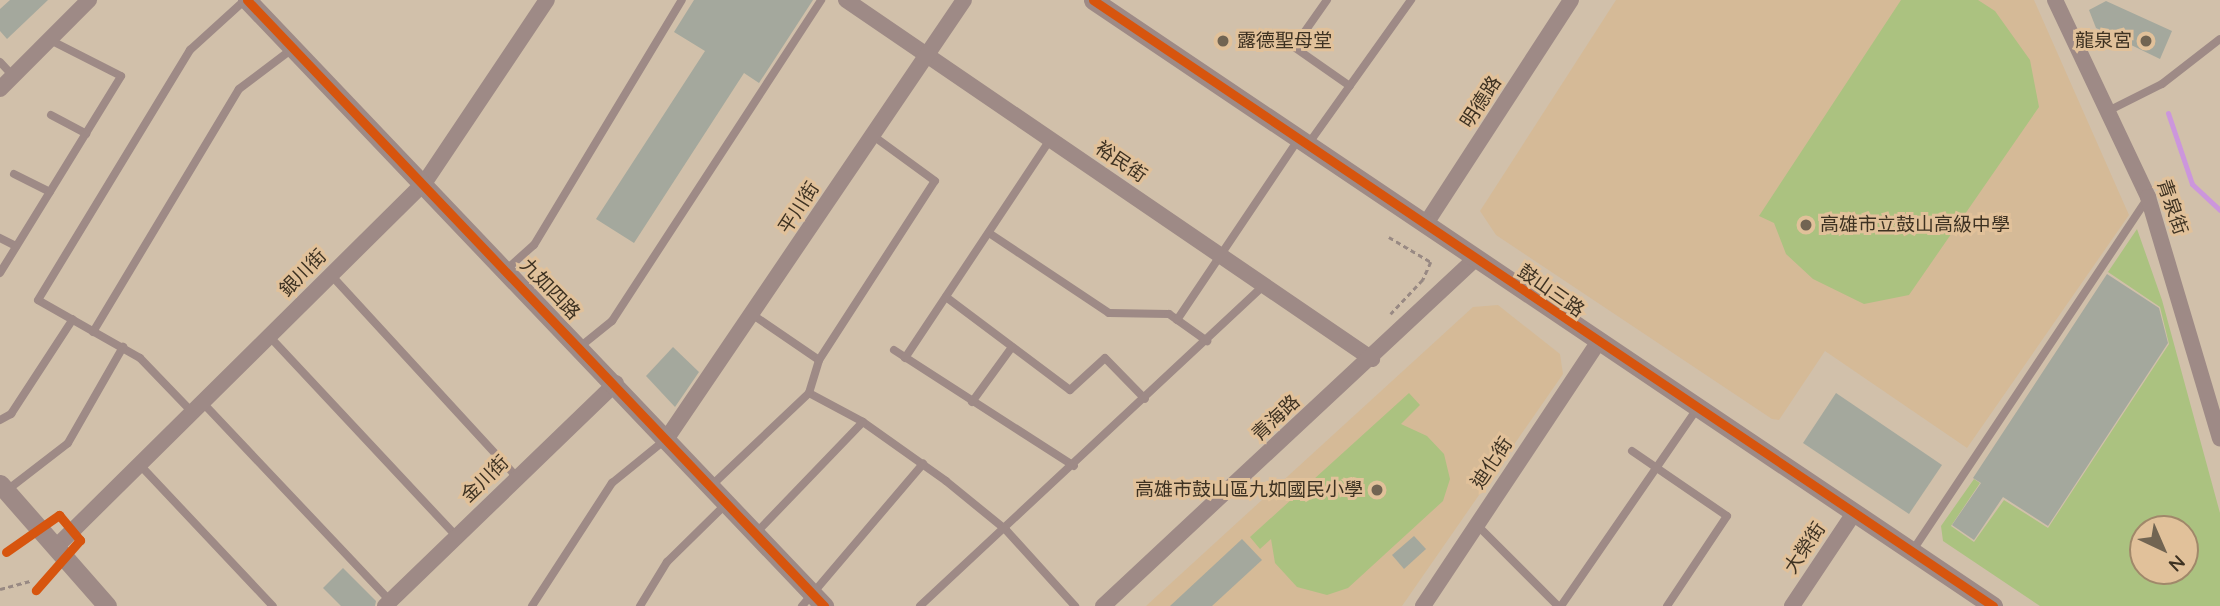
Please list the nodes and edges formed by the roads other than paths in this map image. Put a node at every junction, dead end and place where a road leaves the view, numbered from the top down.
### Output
1 (89, 0) edge
2 (246, 0) edge
3 (547, 0) edge
4 (682, 0) edge
5 (821, 0) edge
6 (846, 0) edge
7 (964, 0) edge
8 (1093, 0) edge
9 (1327, 0) edge
10 (1411, 0) edge
11 (1571, 0) edge
12 (2055, 0) edge
13 (2220, 39) edge
14 (50, 40) junction
15 (294, 48) junction
16 (928, 54) junction
17 (0, 62) edge
18 (13, 76) junction
19 (1350, 86) junction
20 (0, 89) edge
21 (2110, 110) junction
22 (51, 115) dead end
23 (86, 134) junction
24 (872, 135) junction
25 (1050, 140) junction
26 (1303, 143) junction
27 (14, 174) dead end
28 (425, 182) junction
29 (50, 192) junction
30 (2148, 197) junction
31 (1425, 225) junction
32 (989, 233) junction
33 (0, 239) edge
34 (16, 246) junction
35 (1222, 254) junction
36 (1475, 259) junction
37 (507, 269) junction
38 (0, 272) edge
39 (331, 275) junction
40 (1266, 283) junction
41 (946, 297) junction
42 (753, 315) junction
43 (73, 319) junction
44 (1177, 320) junction
45 (93, 332) junction
46 (269, 336) junction
47 (1207, 341) junction
48 (1597, 344) junction
49 (581, 346) junction
50 (123, 347) junction
51 (1012, 347) junction
52 (894, 350) dead end
53 (905, 358) junction
54 (1372, 359) junction
55 (819, 360) junction
56 (616, 383) junction
57 (809, 393) junction
58 (1145, 399) junction
59 (972, 402) junction
60 (197, 407) junction
61 (1697, 409) junction
62 (0, 420) edge
63 (863, 422) junction
64 (2219, 428) edge
65 (667, 438) junction
66 (1632, 451) dead end
67 (139, 464) junction
68 (923, 464) junction
69 (1074, 466) junction
70 (1654, 466) junction
71 (517, 477) junction
72 (711, 486) junction
73 (3, 488) edge
74 (727, 503) junction
75 (1854, 513) junction
76 (1477, 525) junction
77 (1006, 530) junction
78 (756, 533) junction
79 (456, 537) junction
80 (55, 548) junction
81 (1912, 551) junction
82 (813, 602) edge
83 (388, 603) edge
84 (107, 606) edge
85 (273, 606) edge
86 (532, 606) edge
87 (640, 606) edge
88 (920, 606) edge
89 (1074, 606) edge
90 (1103, 606) edge
91 (1423, 606) edge
92 (1560, 606) edge
93 (1667, 606) edge
94 (1792, 606) edge
95 (1993, 606) edge

1 - 14 street
2 - 15 street, 九如四路
2 - 43 lane
3 - 28 street, 銀川街
4 - 37 lane
5 - 49 lane
6 - 16 street, 裕民街
7 - 16 street, 平川街
8 - 26 street, 鼓山三路
9 - 19 lane
10 - 19 lane
11 - 31 street, 明德路
12 - 21 street, 青泉街
13 - 21 lane
14 - 18 street
14 - 23 lane
15 - 28 street, 九如四路
15 - 45 lane
16 - 24 street, 平川街
16 - 25 street, 裕民街
17 - 18 lane
18 - 20 street
19 - 26 lane
21 - 30 street, 青泉街
22 - 23 lane
23 - 29 lane
24 - 42 street, 平川街
24 - 55 lane
25 - 32 lane
25 - 35 street, 裕民街
26 - 31 street, 鼓山三路
26 - 35 lane
27 - 29 lane
28 - 37 street, 九如四路
28 - 39 street, 銀川街
29 - 34 lane
30 - 64 street, 青泉街
30 - 81 lane
31 - 36 street, 鼓山三路
32 - 41 lane
32 - 44 lane
33 - 34 lane
34 - 38 lane
35 - 40 street, 裕民街
35 - 44 lane
36 - 48 street, 鼓山三路
36 - 54 street, 青海路
37 - 49 street, 九如四路
39 - 46 street, 銀川街
39 - 71 lane
40 - 47 lane
40 - 54 street, 裕民街
41 - 51 lane
41 - 53 lane
42 - 55 lane
42 - 65 street, 平川街
43 - 45 lane
43 - 62 lane
44 - 47 lane
45 - 50 lane
46 - 60 street, 銀川街
46 - 79 lane
47 - 58 lane
48 - 61 street, 鼓山三路
48 - 76 street, 迪化街
49 - 56 street, 九如四路
50 - 60 lane
50 - 73 lane
51 - 58 lane
51 - 59 lane
52 - 53 lane
53 - 59 lane
54 - 90 street, 青海路
55 - 57 lane
56 - 65 street, 九如四路
56 - 71 street, 金川街
57 - 63 lane
57 - 72 lane
58 - 69 lane
59 - 69 lane
60 - 67 street, 銀川街
60 - 83 lane
61 - 70 lane
61 - 75 street, 鼓山三路
63 - 68 lane
63 - 78 lane
65 - 72 street, 九如四路
65 - 86 lane
66 - 70 lane
67 - 80 street, 銀川街
67 - 85 lane
68 - 77 lane
68 - 82 lane
69 - 77 lane
70 - 92 lane
70 - 93 lane
71 - 79 street, 金川街
72 - 74 street, 九如四路
73 - 80 street
74 - 78 street, 九如四路
74 - 87 lane
75 - 81 street, 鼓山三路
75 - 94 street, 大榮街
76 - 91 street, 迪化街
76 - 92 lane
77 - 88 lane
77 - 89 lane
78 - 82 street, 九如四路
79 - 83 street, 金川街
80 - 84 street
81 - 95 street, 鼓山三路

